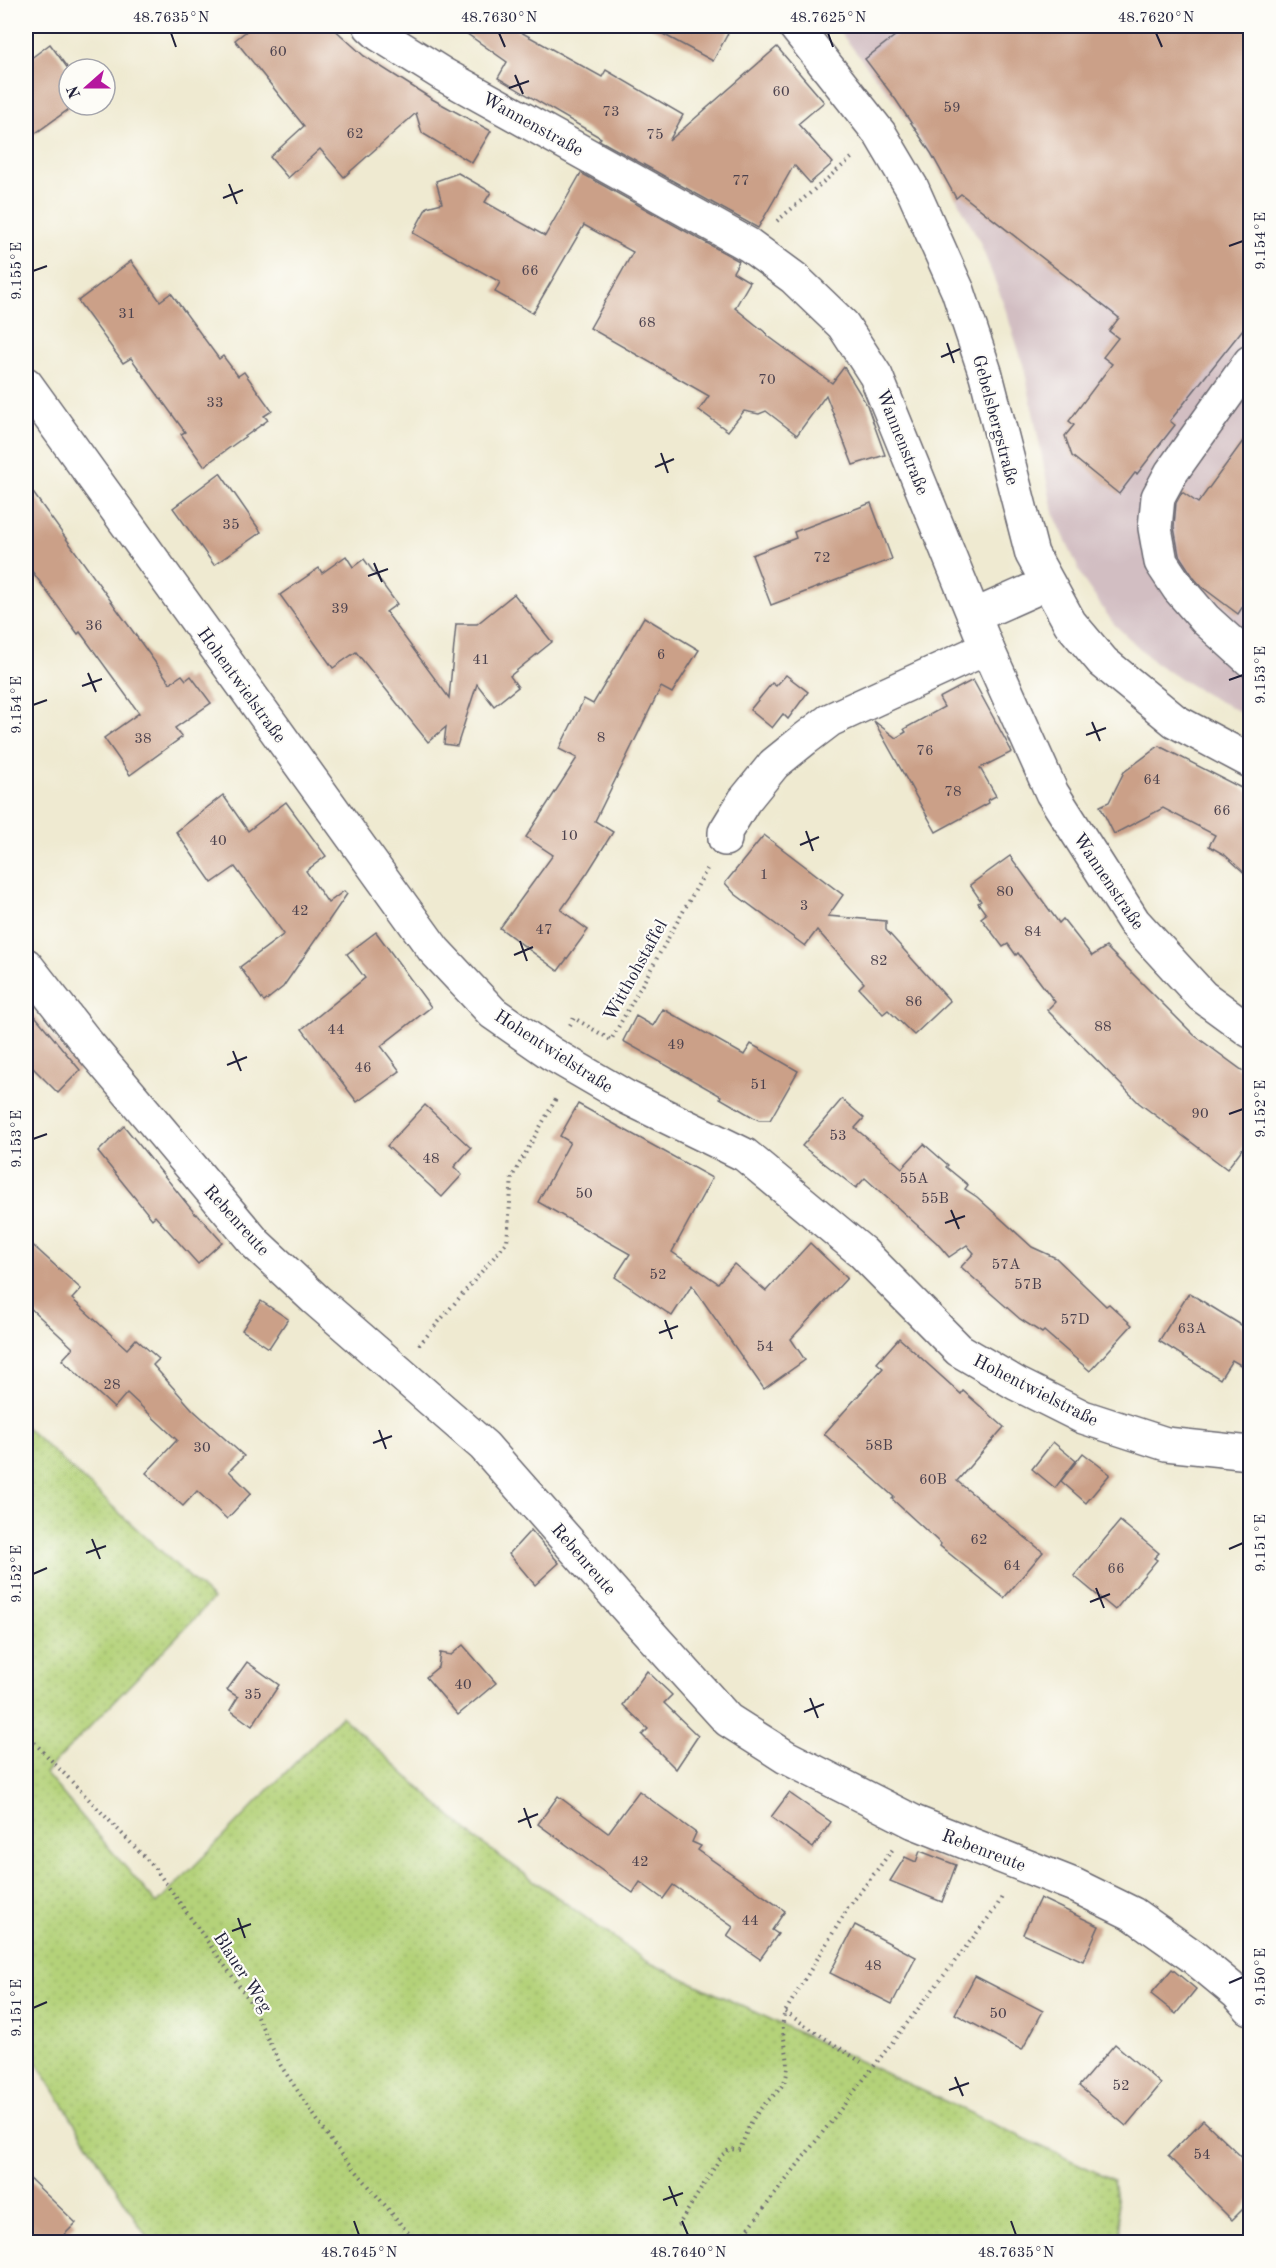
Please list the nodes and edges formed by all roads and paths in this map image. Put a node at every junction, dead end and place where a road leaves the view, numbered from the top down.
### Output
1 (31, 26) edge
2 (370, 26) edge
3 (795, 26) edge
4 (26, 29) edge
5 (880, 134) junction
6 (749, 245) junction
7 (1251, 362) edge
8 (26, 384) edge
9 (1046, 584) junction
10 (974, 616) junction
11 (987, 648) junction
12 (1251, 660) edge
13 (1251, 761) edge
14 (725, 839) joint
15 (26, 965) edge
16 (1251, 1031) edge
17 (552, 1054) junction
18 (559, 1093) dead end
19 (412, 1339) dead end
20 (1251, 1454) edge
21 (26, 1734) edge
22 (914, 1822) junction
23 (1021, 1864) junction
24 (1251, 2008) edge
25 (785, 2012) junction
26 (861, 2062) dead end
27 (678, 2226) dead end
28 (416, 2242) edge
29 (738, 2242) edge

1 - 4 path
2 - 6 street, Wannenstraße
3 - 5 street, Gebelsbergstraße
5 - 6 path
5 - 9 street, Gebelsbergstraße
6 - 10 street, Wannenstraße
7 - 12 street
8 - 17 street, Hohentwielstraße
9 - 10 street
9 - 13 street, Gebelsbergstraße
10 - 11 street, Wannenstraße
11 - 14 street
11 - 16 street, Wannenstraße
14 - 17 path, Witthohstaffel
15 - 22 street, Rebenreute
17 - 20 street, Hohentwielstraße
18 - 19 path
21 - 28 path, Blauer Weg
22 - 23 street, Rebenreute
22 - 25 path
23 - 24 street, Rebenreute
23 - 29 path
25 - 26 path
25 - 27 path

